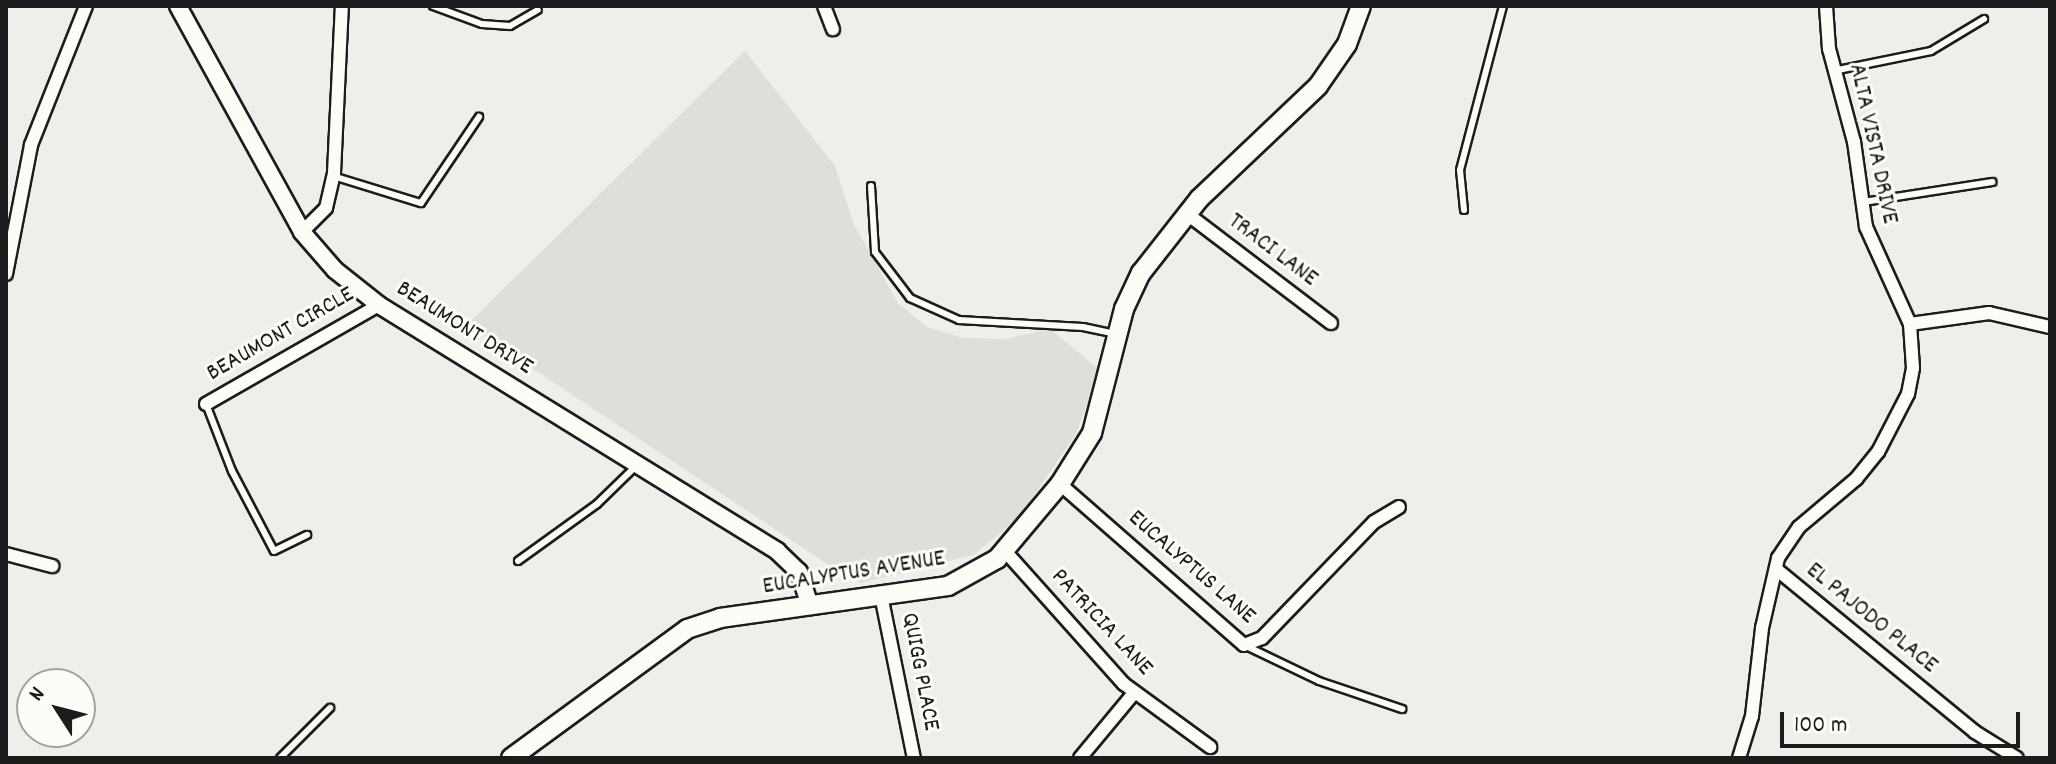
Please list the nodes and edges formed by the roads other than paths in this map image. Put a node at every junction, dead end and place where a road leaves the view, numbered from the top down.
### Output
1 (86, 6) edge
2 (178, 6) edge
3 (342, 6) edge
4 (433, 6) edge
5 (824, 6) edge
6 (1361, 6) edge
7 (1503, 6) edge
8 (1826, 6) edge
9 (538, 10) dead end
10 (1984, 19) dead end
11 (833, 29) dead end
12 (1833, 71) junction
13 (479, 117) dead end
14 (333, 176) junction
15 (1992, 182) dead end
16 (871, 186) dead end
17 (1863, 202) junction
18 (1464, 210) dead end
19 (1186, 213) junction
20 (302, 232) junction
21 (6, 274) edge
22 (379, 305) junction
23 (1331, 323) dead end
24 (1910, 324) junction
25 (2050, 327) edge
26 (1118, 335) junction
27 (206, 404) joint
28 (639, 464) junction
29 (1060, 484) junction
30 (1399, 507) dead end
31 (307, 535) dead end
32 (1005, 551) junction
33 (6, 554) edge
34 (518, 561) dead end
35 (52, 566) dead end
36 (1776, 569) junction
37 (881, 595) junction
38 (810, 606) junction
39 (1244, 645) junction
40 (1134, 693) junction
41 (330, 708) dead end
42 (1402, 709) dead end
43 (1210, 747) dead end
44 (514, 757) edge
45 (280, 758) edge
46 (914, 758) edge
47 (1080, 758) edge
48 (1739, 758) edge
49 (2017, 758) edge

1 - 21 street
2 - 20 street, BEAUMONT DRIVE
3 - 14 street
4 - 9 lane
5 - 11 street
6 - 19 main road, EUCALYPTUS AVENUE
7 - 18 lane
8 - 12 street, ALTA VISTA DRIVE
10 - 12 lane
12 - 17 street, ALTA VISTA DRIVE
13 - 14 lane
14 - 20 street
15 - 17 lane
16 - 26 lane
17 - 24 street, ALTA VISTA DRIVE
19 - 23 street, TRACI LANE
19 - 26 main road, EUCALYPTUS AVENUE
20 - 22 street, BEAUMONT DRIVE
22 - 27 street, BEAUMONT CIRCLE
22 - 28 street, BEAUMONT DRIVE
24 - 25 street
24 - 36 street, ALTA VISTA DRIVE
26 - 29 main road, EUCALYPTUS AVENUE
27 - 31 lane
28 - 34 lane
28 - 38 street, BEAUMONT DRIVE
29 - 32 main road, EUCALYPTUS AVENUE
29 - 39 street, EUCALYPTUS LANE
30 - 39 street, EUCALYPTUS LANE
32 - 37 main road, EUCALYPTUS AVENUE
32 - 40 street, PATRICIA LANE
33 - 35 street
36 - 48 street, ALTA VISTA DRIVE
36 - 49 street, EL PAJODO PLACE
37 - 38 main road, EUCALYPTUS AVENUE
37 - 46 street, QUIGG PLACE
38 - 44 main road, EUCALYPTUS AVENUE
39 - 42 lane
40 - 43 street, PATRICIA LANE
40 - 47 street
41 - 45 lane

